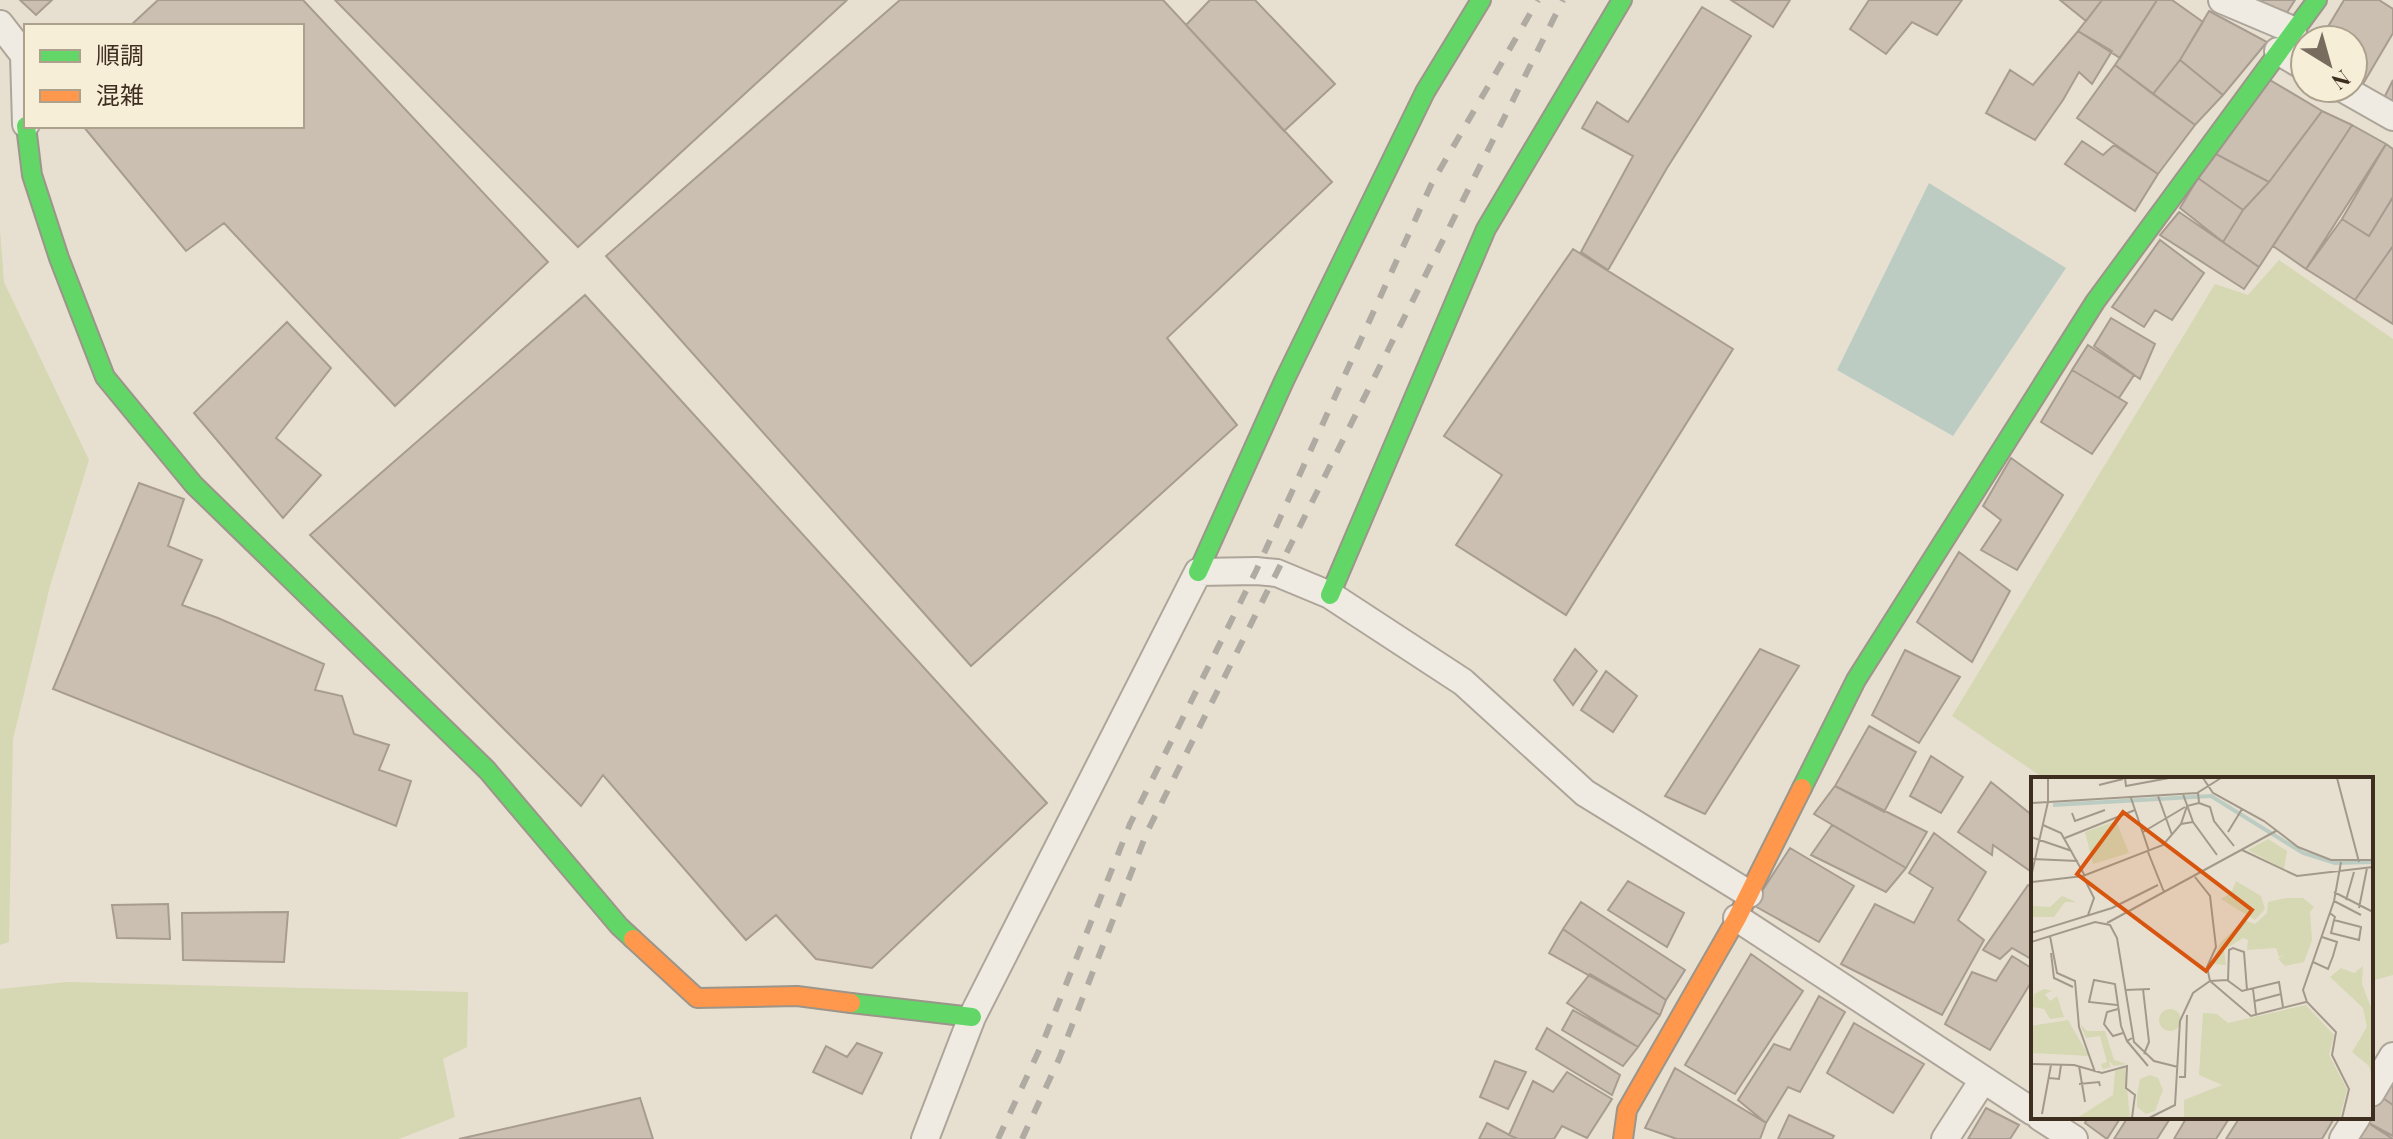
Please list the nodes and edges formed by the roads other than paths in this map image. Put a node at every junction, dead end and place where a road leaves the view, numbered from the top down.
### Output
1 (1481, 0) edge
2 (1622, 0) edge
3 (2222, 0) edge
4 (2317, 0) edge
5 (0, 24) edge
6 (2298, 24) edge
7 (2289, 28) edge
8 (2289, 36) edge
9 (2278, 51) junction
10 (24, 55) edge
11 (2289, 58) edge
12 (2369, 103) edge
13 (2393, 117) edge
14 (26, 128) edge
15 (1198, 572) junction
16 (1330, 595) junction
17 (1743, 906) junction
18 (972, 1017) junction
19 (2393, 1056) edge
20 (1983, 1080) junction
21 (2373, 1090) edge
22 (2031, 1111) edge
23 (2043, 1119) edge
24 (2356, 1119) edge
25 (925, 1139) edge
26 (1623, 1139) edge
27 (1945, 1139) edge
28 (2074, 1139) edge
29 (2343, 1139) edge

1 - 15 street
2 - 16 street
3 - 7 street
4 - 6 street
5 - 10 street
8 - 9 street
9 - 11 street
9 - 17 street
12 - 13 street
14 - 18 street
15 - 16 street
15 - 18 street
16 - 17 street
17 - 20 street
17 - 26 street
18 - 25 street
19 - 21 street
20 - 22 street
20 - 27 street
23 - 28 street
24 - 29 street

